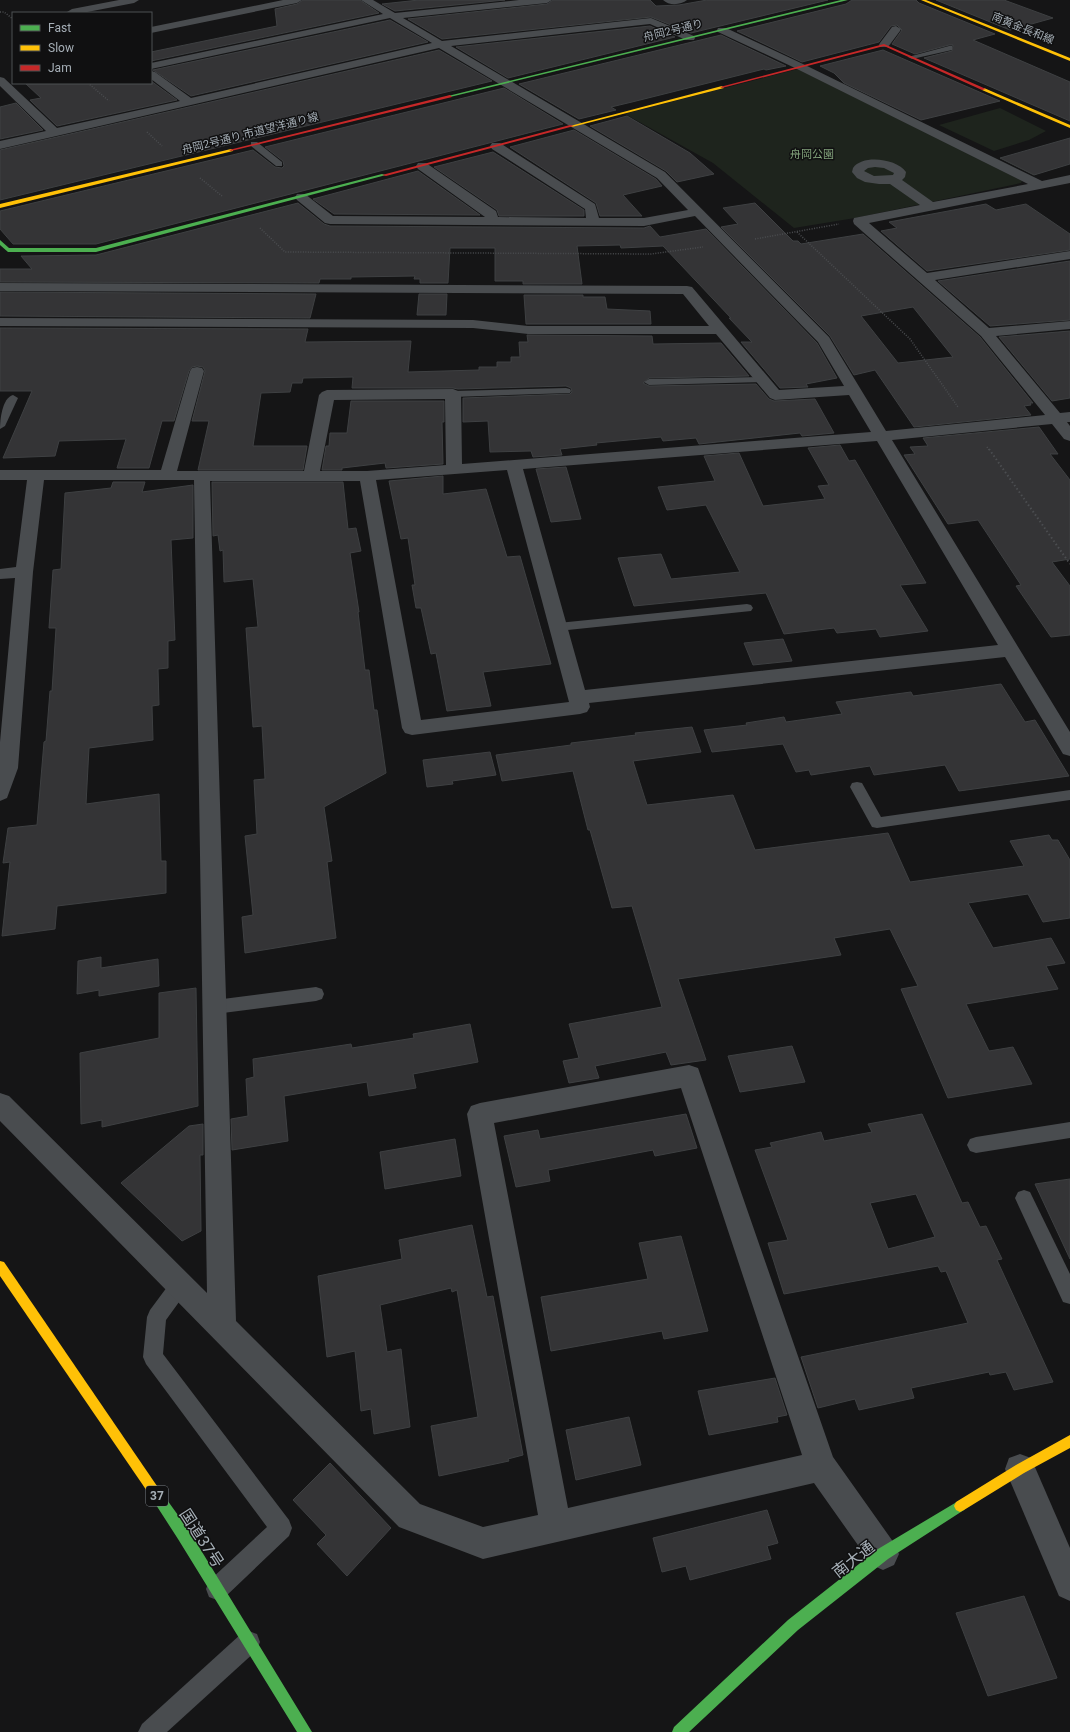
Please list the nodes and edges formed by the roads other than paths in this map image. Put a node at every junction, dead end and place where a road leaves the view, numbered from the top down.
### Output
1 (134, 0) edge
2 (297, 0) edge
3 (366, 0) edge
4 (547, 0) edge
5 (668, 0) edge
6 (682, 0) edge
7 (846, 0) edge
8 (923, 0) edge
9 (72, 12) edge
10 (393, 15) junction
11 (896, 29) dead end
12 (152, 30) edge
13 (722, 30) junction
14 (690, 38) junction
15 (442, 44) junction
16 (884, 45) junction
17 (949, 48) dead end
18 (912, 57) junction
19 (1070, 60) edge
20 (152, 66) edge
21 (799, 66) junction
22 (152, 75) edge
23 (0, 80) edge
24 (506, 83) junction
25 (189, 102) junction
26 (576, 125) junction
27 (1069, 126) edge
28 (55, 133) junction
29 (254, 144) junction
30 (0, 145) edge
31 (496, 146) junction
32 (279, 164) dead end
33 (422, 166) junction
34 (1070, 179) edge
35 (893, 180) dead end
36 (1041, 185) junction
37 (301, 197) junction
38 (0, 206) edge
39 (931, 207) junction
40 (698, 212) junction
41 (492, 221) junction
42 (593, 222) junction
43 (1, 243) edge
44 (1070, 255) edge
45 (924, 278) junction
46 (0, 287) edge
47 (265, 289) junction
48 (473, 307) junction
49 (0, 322) edge
50 (254, 324) junction
51 (1070, 325) edge
52 (721, 330) junction
53 (986, 333) junction
54 (197, 371) dead end
55 (763, 380) junction
56 (649, 382) dead end
57 (854, 390) junction
58 (566, 391) dead end
59 (453, 394) junction
60 (13, 398) dead end
61 (1063, 418) edge
62 (0, 426) edge
63 (880, 436) junction
64 (1070, 436) edge
65 (514, 464) junction
66 (454, 468) junction
67 (0, 475) edge
68 (36, 475) junction
69 (168, 475) junction
70 (202, 475) junction
71 (311, 476) junction
72 (367, 476) junction
73 (24, 572) junction
74 (0, 574) edge
75 (747, 608) dead end
76 (558, 627) junction
77 (1010, 650) junction
78 (577, 698) junction
79 (5, 731) edge
80 (1070, 749) edge
81 (857, 787) dead end
82 (0, 793) edge
83 (1070, 795) edge
84 (316, 994) dead end
85 (215, 1007) junction
86 (0, 1104) edge
87 (1070, 1130) edge
88 (976, 1145) dead end
89 (1024, 1198) dead end
90 (0, 1266) edge
91 (180, 1286) junction
92 (1070, 1294) edge
93 (222, 1328) junction
94 (1070, 1441) edge
95 (821, 1466) junction
96 (1020, 1469) junction
97 (556, 1526) junction
98 (883, 1554) junction
99 (1070, 1585) edge
100 (217, 1589) junction
101 (249, 1642) junction
102 (150, 1732) edge
103 (305, 1732) edge
104 (679, 1732) edge

1 - 9 street
2 - 12 street
3 - 10 street
4 - 10 street
5 - 6 street
7 - 13 main road, 舟岡2号通り
8 - 19 main road, 南黄金長和線
10 - 15 street
10 - 20 street
11 - 16 street
13 - 14 main road, 舟岡2号通り
13 - 21 street
14 - 15 street
14 - 24 main road, 舟岡2号通り
15 - 24 street
15 - 25 street
16 - 18 main road
16 - 21 main road
17 - 18 lane
18 - 27 main road
21 - 26 main road
21 - 36 street
22 - 25 street
23 - 28 street
24 - 26 street
24 - 29 main road, 舟岡2号通り,市道望洋通り線
25 - 28 street
26 - 31 main road
26 - 40 street
28 - 30 street
29 - 32 lane
29 - 38 main road, 舟岡2号通り,市道望洋通り線
31 - 33 main road
31 - 42 street
33 - 37 main road
33 - 41 street
34 - 36 street
35 - 39 street
36 - 39 street
37 - 41 street
37 - 43 main road
39 - 45 street
40 - 42 street
40 - 57 street
41 - 42 street
44 - 45 street
45 - 53 street
46 - 47 street
47 - 48 street
47 - 50 street
48 - 50 street
48 - 52 street
48 - 52 street
49 - 50 street
51 - 53 street
52 - 55 street
53 - 61 street
54 - 69 street
55 - 56 lane
55 - 57 street
57 - 63 street
58 - 59 lane
59 - 66 street
59 - 71 street
60 - 62 lane
61 - 63 street
61 - 64 street
63 - 65 street
63 - 77 street
65 - 66 street
65 - 76 street
66 - 72 street
67 - 68 street
68 - 69 street
68 - 73 street
69 - 70 street
70 - 71 street
70 - 85 street
71 - 72 street
72 - 78 street
73 - 74 street
73 - 79 street
75 - 76 lane
76 - 78 street
77 - 78 street
77 - 80 street
79 - 82 street
81 - 83 lane
84 - 85 lane
85 - 93 street
86 - 91 street
87 - 88 lane
89 - 92 lane
90 - 100 main road, 国道37号 / 37
91 - 93 street
91 - 100 lane
93 - 97 street
94 - 96 main road, 南大通
95 - 97 street
95 - 97 street
95 - 98 street
96 - 98 main road, 南大通
96 - 99 street
98 - 104 main road, 南大通
100 - 101 main road, 国道37号 / 37
101 - 102 lane
101 - 103 main road, 国道37号 / 37

